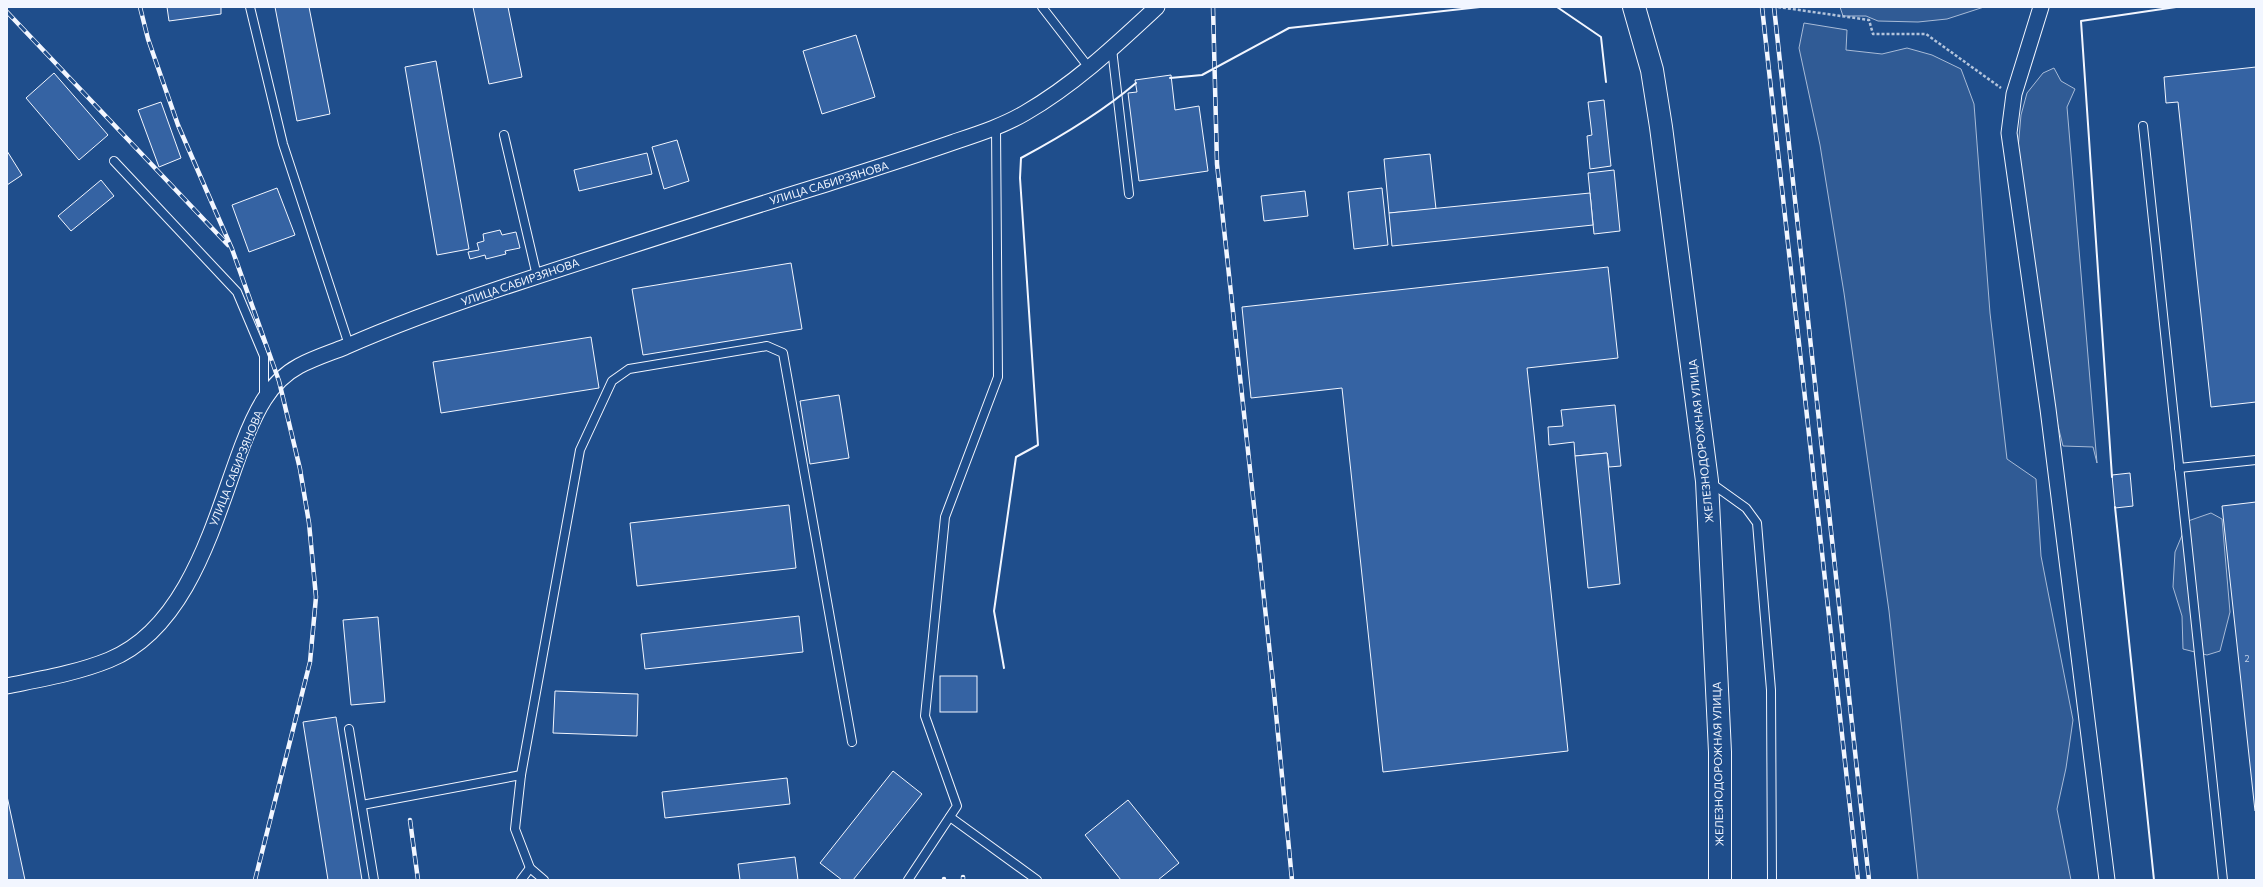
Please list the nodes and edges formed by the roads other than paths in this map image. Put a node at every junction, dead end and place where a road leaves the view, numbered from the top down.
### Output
1 (250, 7) edge
2 (1042, 7) edge
3 (1157, 7) edge
4 (1634, 7) edge
5 (2041, 7) edge
6 (1112, 49) junction
7 (1090, 69) junction
8 (2143, 126) dead end
9 (996, 127) junction
10 (504, 135) dead end
11 (114, 161) dead end
12 (1129, 194) dead end
13 (537, 276) junction
14 (349, 345) junction
15 (264, 399) junction
16 (2256, 460) edge
17 (2179, 468) junction
18 (1707, 481) junction
19 (7, 686) edge
20 (349, 729) dead end
21 (852, 742) dead end
22 (521, 775) junction
23 (362, 805) junction
24 (950, 817) junction
25 (530, 868) junction
26 (374, 880) edge
27 (521, 880) edge
28 (544, 880) edge
29 (908, 880) edge
30 (1037, 880) edge
31 (1720, 880) edge
32 (1772, 880) edge
33 (2107, 880) edge
34 (2223, 880) edge

1 - 14 lane
2 - 7 lane
3 - 6 street, УЛИЦА САБИРЗЯНОВА
4 - 18 main road, ЖЕЛЕЗНОДОРОЖНАЯ УЛИЦА
5 - 33 street
6 - 7 street, УЛИЦА САБИРЗЯНОВА
6 - 12 lane
7 - 9 street, УЛИЦА САБИРЗЯНОВА
8 - 17 lane
9 - 13 street, УЛИЦА САБИРЗЯНОВА
9 - 24 lane
10 - 13 lane
11 - 15 lane
13 - 14 street, УЛИЦА САБИРЗЯНОВА
14 - 15 street, УЛИЦА САБИРЗЯНОВА
15 - 19 street, УЛИЦА САБИРЗЯНОВА
16 - 17 lane
17 - 34 lane
18 - 31 main road, ЖЕЛЕЗНОДОРОЖНАЯ УЛИЦА
18 - 32 lane
20 - 23 lane
21 - 22 lane
22 - 23 lane
22 - 25 lane
23 - 26 lane
24 - 29 lane
24 - 30 lane
25 - 27 lane
25 - 28 lane

